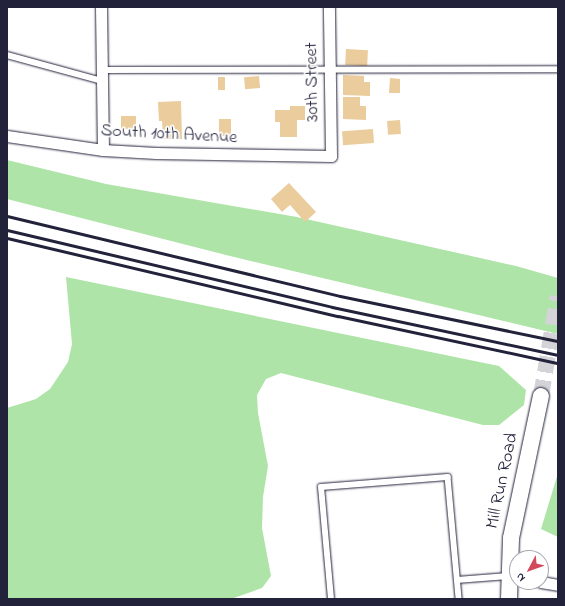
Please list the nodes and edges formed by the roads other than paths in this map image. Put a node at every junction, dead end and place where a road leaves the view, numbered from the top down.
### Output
1 (101, 7) edge
2 (329, 7) edge
3 (7, 55) edge
4 (558, 69) edge
5 (330, 71) junction
6 (102, 76) junction
7 (7, 136) edge
8 (103, 150) junction
9 (331, 156) joint
10 (541, 396) tunnel mouth
11 (512, 550) edge
12 (509, 576) edge
13 (457, 580) junction
14 (331, 599) edge
15 (459, 599) edge

1 - 6 street
2 - 5 street, 30th Street
3 - 6 lane
4 - 5 lane
5 - 6 lane
5 - 9 street, 30th Street
6 - 8 street
7 - 8 street, South 10th Avenue
8 - 9 street, South 10th Avenue
10 - 11 main road, Mill Run Road
12 - 13 lane
13 - 14 lane
13 - 15 lane

